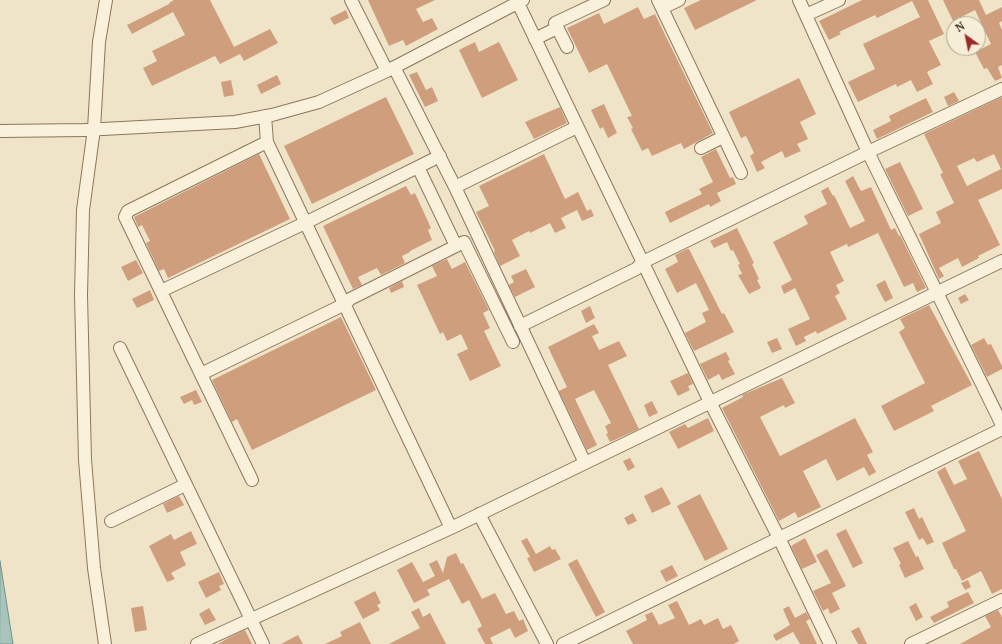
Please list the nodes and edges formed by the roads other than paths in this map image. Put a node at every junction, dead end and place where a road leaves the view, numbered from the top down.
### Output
1 (106, 0) edge
2 (351, 0) edge
3 (604, 0) edge
4 (679, 0) edge
5 (799, 0) edge
6 (838, 0) edge
7 (521, 1) edge
8 (660, 4) edge
9 (806, 15) junction
10 (557, 28) junction
11 (535, 39) junction
12 (566, 47) dead end
13 (390, 69) junction
14 (1002, 90) edge
15 (265, 116) junction
16 (577, 127) junction
17 (89, 129) junction
18 (0, 131) edge
19 (724, 137) junction
20 (267, 142) junction
21 (702, 148) dead end
22 (868, 152) junction
23 (440, 156) junction
24 (418, 167) junction
25 (741, 173) dead end
26 (455, 187) junction
27 (305, 223) junction
28 (456, 246) junction
29 (1002, 261) edge
30 (643, 262) junction
31 (161, 291) junction
32 (938, 293) junction
33 (345, 304) junction
34 (520, 326) junction
35 (513, 342) dead end
36 (120, 348) dead end
37 (201, 374) junction
38 (710, 402) junction
39 (1002, 425) edge
40 (1002, 429) edge
41 (585, 463) junction
42 (252, 480) dead end
43 (185, 485) junction
44 (479, 514) junction
45 (111, 521) dead end
46 (451, 528) junction
47 (779, 538) junction
48 (1002, 600) edge
49 (251, 620) junction
50 (105, 644) edge
51 (197, 644) edge
52 (263, 644) edge
53 (547, 644) edge
54 (563, 644) edge
55 (830, 644) edge
56 (911, 644) edge

1 - 17 street
2 - 13 street
3 - 10 street
4 - 8 street
5 - 9 street
6 - 9 street
7 - 11 street
7 - 13 street
8 - 19 street
9 - 22 street
10 - 11 street
10 - 12 street
11 - 16 street
13 - 15 street
13 - 23 street
14 - 22 street
15 - 17 street
15 - 20 street
16 - 26 street
16 - 30 street
17 - 18 street
17 - 50 street
19 - 21 street
19 - 25 street
20 - 27 street
20 - 31 street
22 - 30 street
22 - 32 street
23 - 24 street
23 - 26 street
24 - 27 street
24 - 28 street
26 - 34 street
27 - 31 street
27 - 33 street
28 - 33 street
28 - 35 street
29 - 32 street
30 - 34 street
30 - 38 street
31 - 37 street
32 - 38 street
32 - 39 street
33 - 37 street
33 - 46 street
34 - 41 street
36 - 43 street
37 - 42 street
38 - 41 street
38 - 47 street
40 - 47 street
41 - 44 street
43 - 45 street
43 - 49 street
44 - 46 street
44 - 53 street
46 - 49 street
47 - 54 street
47 - 55 street
48 - 56 street
49 - 51 street
49 - 52 street

